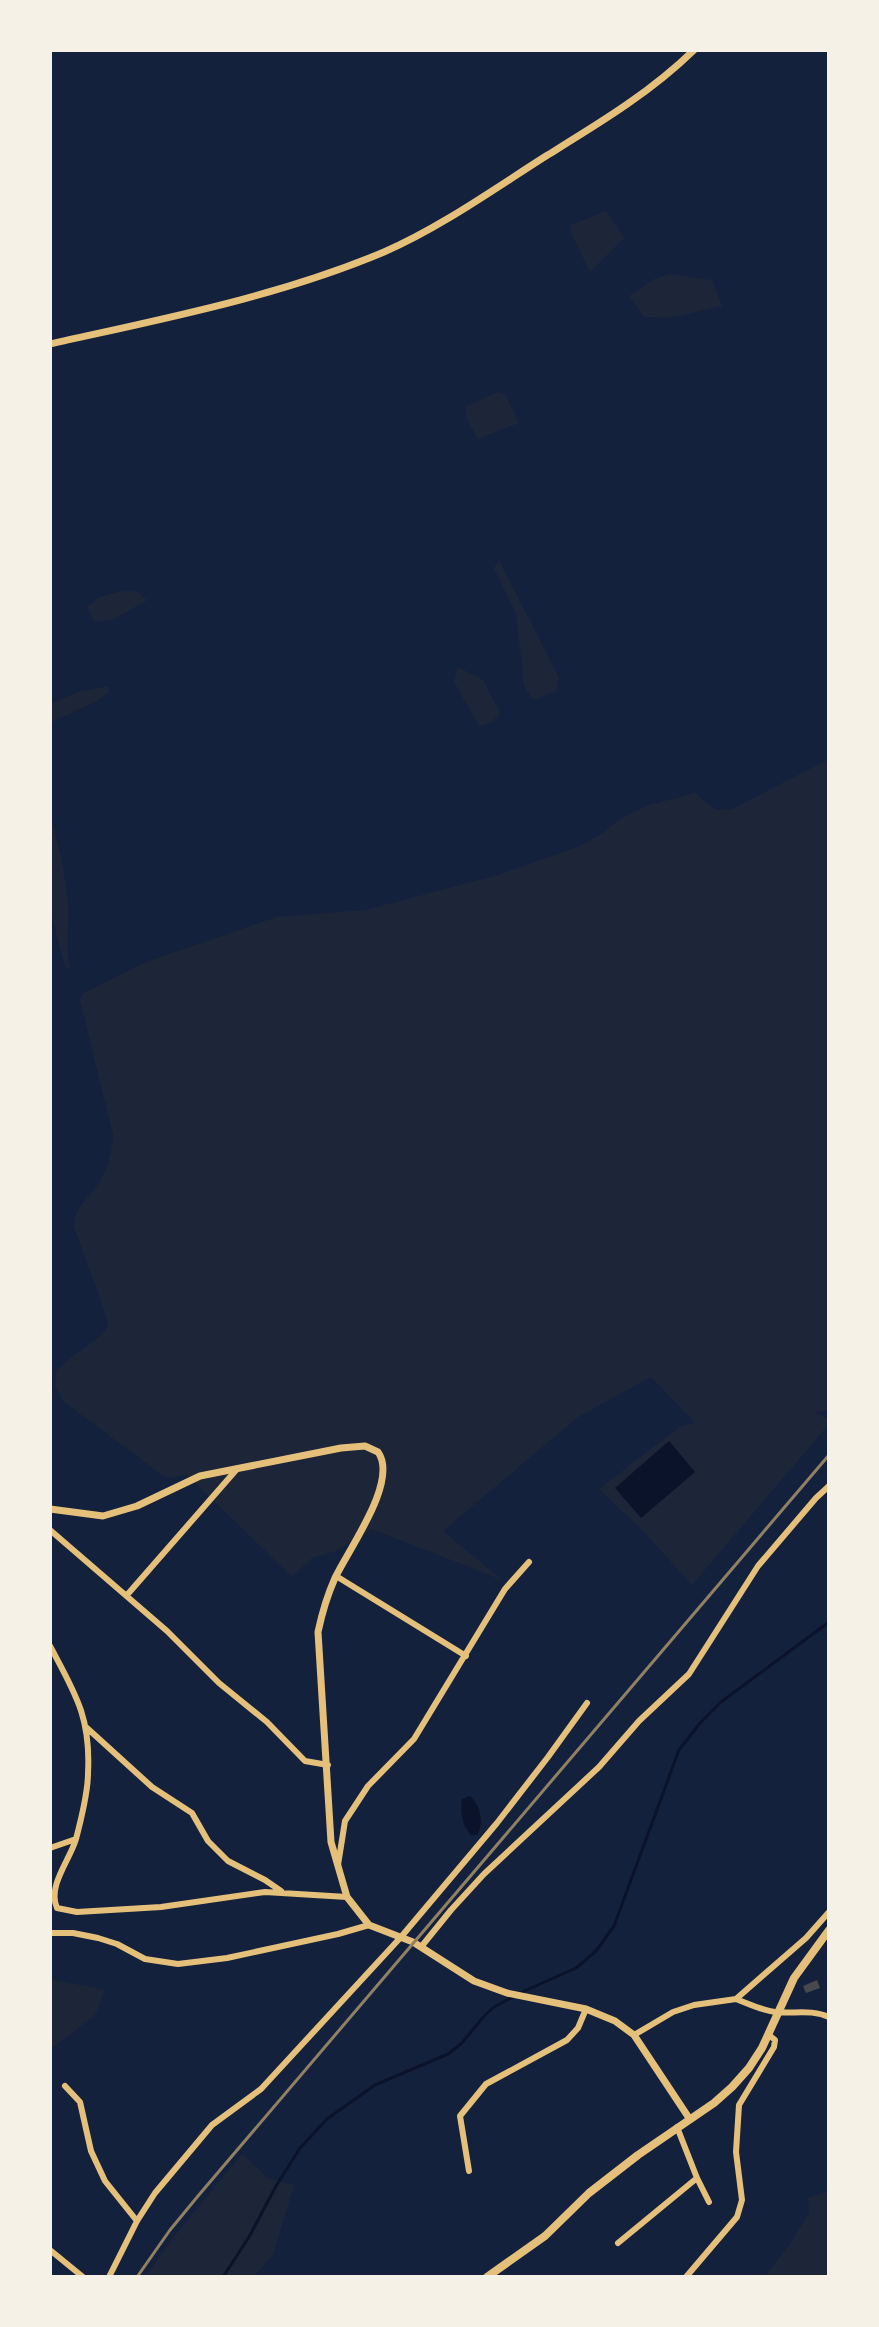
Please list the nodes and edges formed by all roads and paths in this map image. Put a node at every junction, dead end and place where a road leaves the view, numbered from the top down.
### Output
1 (694, 50) edge
2 (50, 344) edge
3 (237, 1469) junction
4 (829, 1486) edge
5 (50, 1509) edge
6 (50, 1530) edge
7 (529, 1562) dead end
8 (336, 1576) junction
9 (127, 1595) junction
10 (50, 1646) edge
11 (466, 1656) junction
12 (587, 1703) dead end
13 (87, 1728) junction
14 (328, 1765) junction
15 (76, 1839) junction
16 (50, 1848) edge
17 (338, 1865) junction
18 (283, 1893) junction
19 (347, 1897) junction
20 (829, 1912) edge
21 (369, 1925) junction
22 (829, 1930) edge
23 (50, 1933) edge
24 (401, 1937) junction
25 (421, 1947) junction
26 (736, 1999) junction
27 (586, 2009) junction
28 (778, 2012) junction
29 (829, 2017) edge
30 (634, 2035) junction
31 (769, 2035) junction
32 (65, 2086) dead end
33 (689, 2118) junction
34 (677, 2127) junction
35 (469, 2171) dead end
36 (697, 2178) junction
37 (709, 2202) dead end
38 (137, 2221) junction
39 (618, 2243) dead end
40 (50, 2250) edge
41 (83, 2277) edge
42 (109, 2277) edge
43 (487, 2277) edge
44 (686, 2277) edge

1 - 2 street
3 - 5 street
3 - 8 street
3 - 9 street
4 - 25 street
6 - 9 street
7 - 11 street
8 - 11 street
8 - 14 street
9 - 14 street
10 - 13 street
11 - 17 street
12 - 24 street
13 - 15 street
13 - 18 street
14 - 17 street
15 - 16 street
15 - 18 street
17 - 19 street
18 - 19 street
19 - 21 street
20 - 26 street
21 - 23 street
21 - 24 street
22 - 28 main road
24 - 25 street
24 - 38 street
25 - 27 street
26 - 28 street
26 - 30 street
27 - 30 street
27 - 35 street
28 - 29 street
28 - 31 main road
30 - 33 street
31 - 33 main road
31 - 44 street
32 - 38 street
33 - 34 main road
34 - 36 street
34 - 43 main road
36 - 37 street
36 - 39 street
38 - 42 street
40 - 41 street

